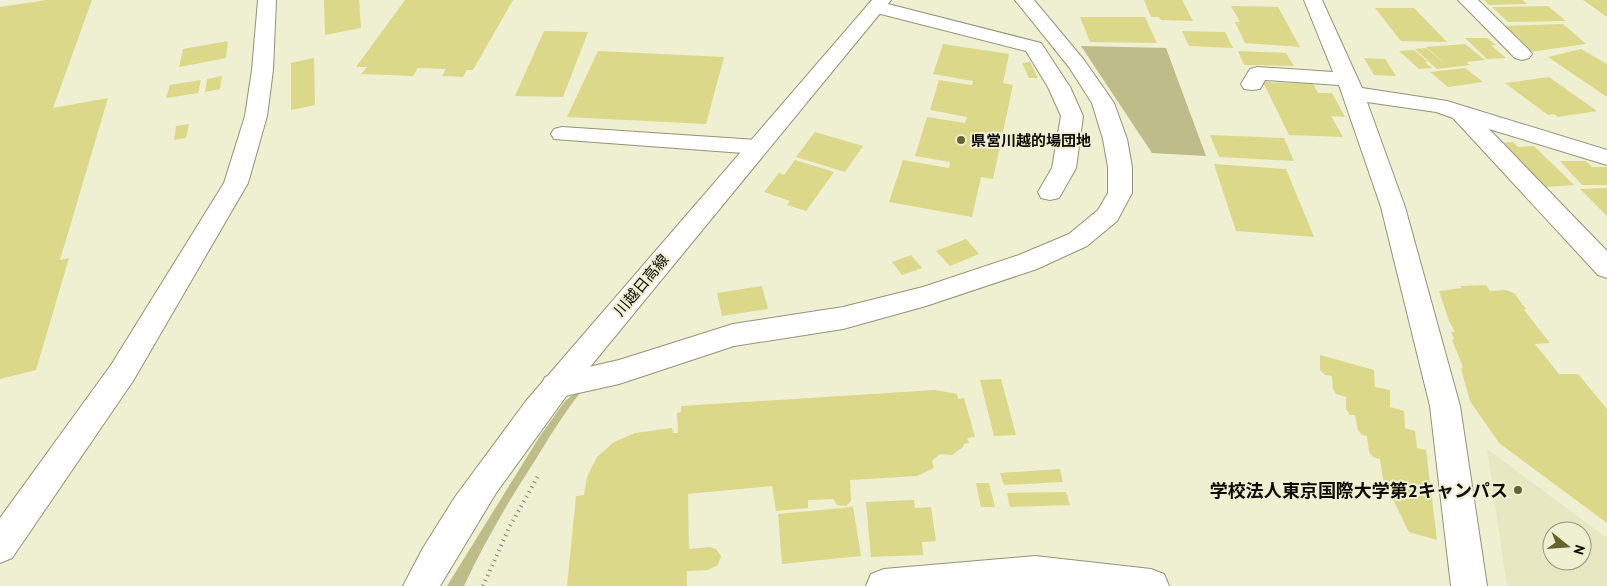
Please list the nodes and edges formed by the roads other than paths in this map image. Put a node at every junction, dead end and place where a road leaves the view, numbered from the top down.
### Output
1 (267, 0) edge
2 (1024, 0) edge
3 (1318, 0) edge
4 (1467, 0) edge
5 (879, 4) edge
6 (1522, 54) dead end
7 (1252, 84) dead end
8 (1350, 86) junction
9 (1462, 114) junction
10 (562, 134) dead end
11 (757, 148) junction
12 (1607, 158) edge
13 (1050, 192) dead end
14 (1607, 268) edge
15 (556, 386) junction
16 (0, 548) edge
17 (421, 586) edge
18 (884, 586) edge
19 (1151, 586) edge
20 (1469, 586) edge

1 - 16 street
2 - 15 street
3 - 8 street
4 - 6 street
5 - 11 street, 川越日高線
5 - 13 street
7 - 8 street
8 - 9 street
8 - 20 street
9 - 12 street
9 - 14 street
10 - 11 street
11 - 15 street, 川越日高線
15 - 17 street, 川越日高線
18 - 19 street

